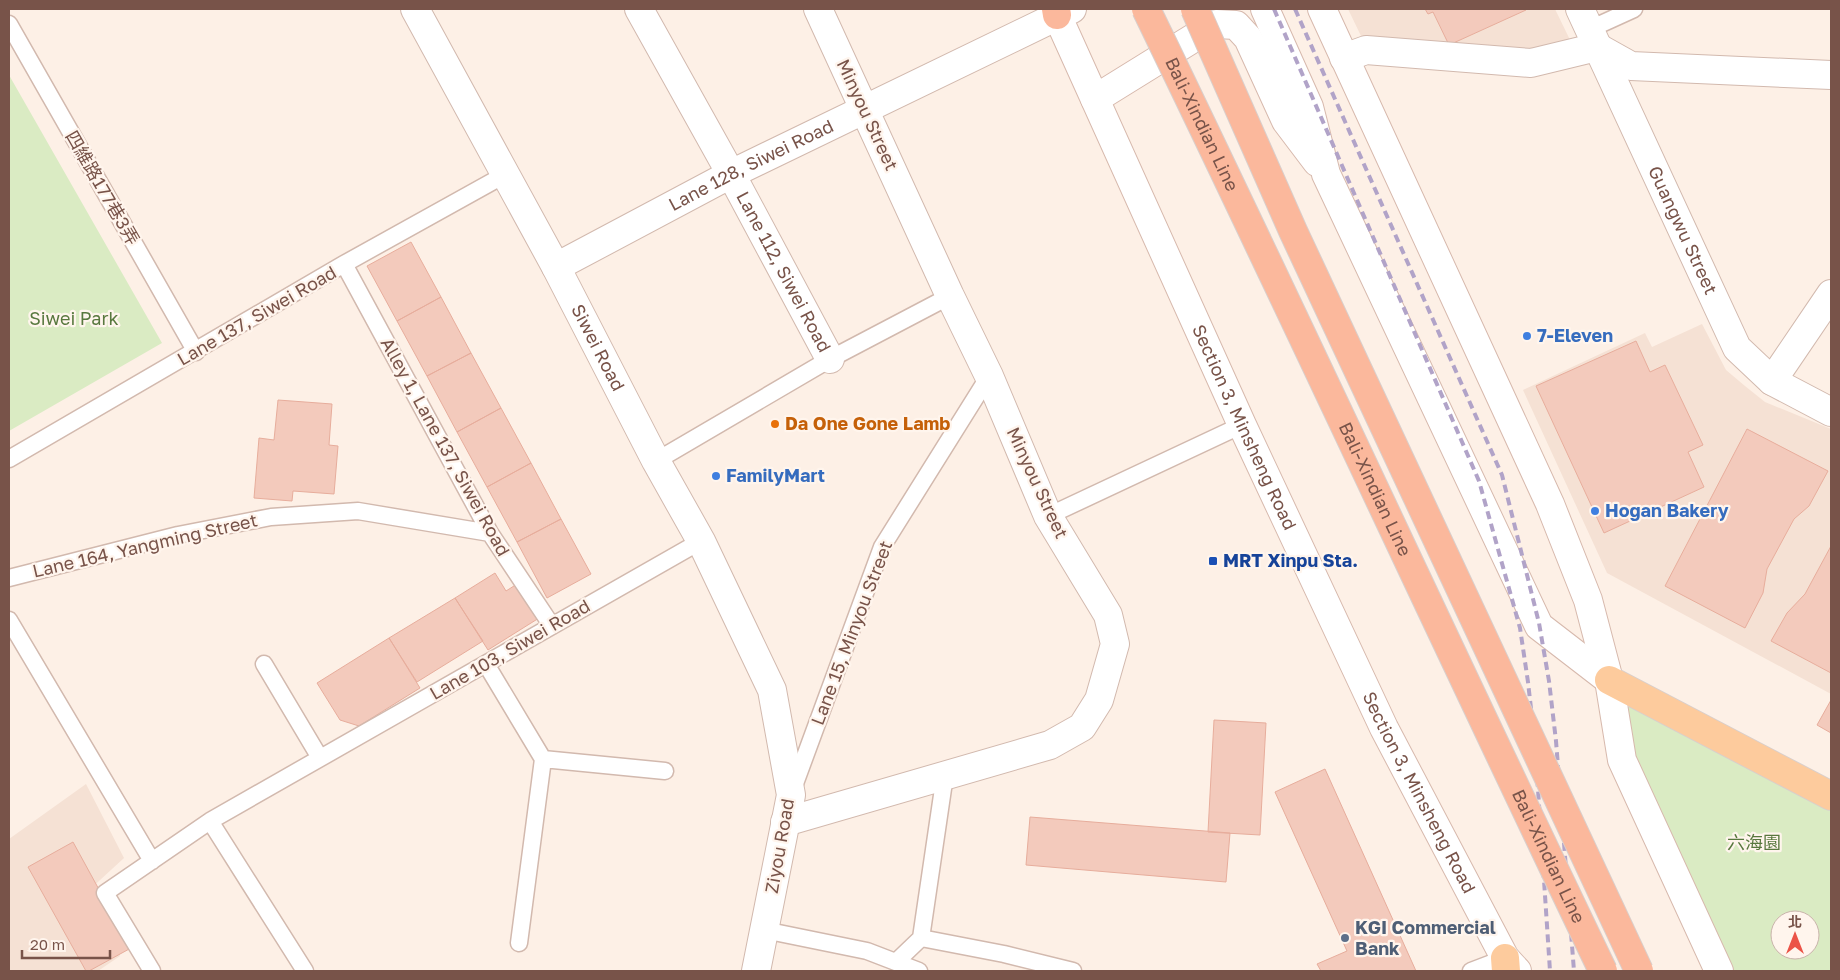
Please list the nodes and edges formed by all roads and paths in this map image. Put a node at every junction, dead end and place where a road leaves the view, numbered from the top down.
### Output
1 (415, 9) edge
2 (639, 9) edge
3 (818, 9) edge
4 (1146, 9) edge
5 (1195, 9) edge
6 (1265, 9) edge
7 (1322, 9) edge
8 (1634, 9) edge
9 (1060, 10) edge
10 (9, 24) edge
11 (1589, 28) edge
12 (1344, 58) junction
13 (1831, 75) edge
14 (1095, 99) junction
15 (864, 108) junction
16 (506, 174) junction
17 (731, 174) junction
18 (1326, 174) junction
19 (344, 264) junction
20 (556, 267) junction
21 (1831, 294) edge
22 (950, 296) junction
23 (196, 352) junction
24 (830, 359) junction
25 (989, 376) junction
26 (1772, 380) junction
27 (1831, 412) edge
28 (1242, 425) junction
29 (9, 459) edge
30 (656, 461) junction
31 (1048, 516) junction
32 (490, 533) junction
33 (701, 542) junction
34 (9, 578) edge
35 (9, 620) edge
36 (552, 626) junction
37 (264, 664) dead end
38 (486, 664) junction
39 (1609, 680) junction
40 (772, 690) joint
41 (320, 758) junction
42 (543, 759) junction
43 (665, 771) dead end
44 (946, 775) junction
45 (791, 796) junction
46 (1831, 796) edge
47 (210, 821) junction
48 (785, 822) junction
49 (152, 861) junction
50 (764, 930) junction
51 (921, 938) junction
52 (519, 943) dead end
53 (897, 961) junction
54 (1509, 967) edge
55 (152, 971) edge
56 (305, 971) edge
57 (756, 971) edge
58 (919, 971) edge
59 (1073, 971) edge
60 (1471, 971) edge
61 (1603, 971) edge
62 (1639, 971) edge
63 (1719, 971) edge

1 - 16 street, Siwei Road
2 - 17 street, Lane 112, Siwei Road
3 - 15 street, Minyou Street
4 - 61 highway, Bali-Xindian Line, bridge
5 - 62 highway, Bali-Xindian Line, bridge
6 - 18 street
7 - 12 street
8 - 11 lane
9 - 14 street, Section 3, Minsheng Road
9 - 15 street, Lane 128, Siwei Road
10 - 23 lane, 四維路177巷3弄
11 - 12 street
11 - 13 street
11 - 26 street, Guangwu Street
12 - 39 street
14 - 18 street
14 - 28 street, Section 3, Minsheng Road
15 - 17 street, Lane 128, Siwei Road
15 - 22 street, Minyou Street
16 - 19 lane, Lane 137, Siwei Road
16 - 20 street, Siwei Road
17 - 20 street, Lane 128, Siwei Road
17 - 24 street, Lane 112, Siwei Road
18 - 39 street
19 - 23 lane, Lane 137, Siwei Road
19 - 32 lane, Alley 1, Lane 137, Siwei Road
20 - 30 street, Siwei Road
21 - 26 street
22 - 24 lane
22 - 25 street, Minyou Street
23 - 29 lane, Lane 137, Siwei Road
24 - 30 lane, Lane 112, Siwei Road
25 - 31 street, Minyou Street
25 - 45 lane, Lane 15, Minyou Street
26 - 27 street, Guangwu Street
28 - 31 lane
28 - 54 street, Section 3, Minsheng Road
30 - 33 street, Siwei Road
31 - 44 street, Minyou Street
32 - 34 lane, Lane 164, Yangming Street
32 - 36 lane, Alley 1, Lane 137, Siwei Road
33 - 36 lane, Lane 103, Siwei Road
33 - 40 street, Siwei Road
35 - 49 lane
36 - 38 lane, Lane 103, Siwei Road
37 - 41 lane
38 - 41 lane, Lane 103, Siwei Road
38 - 42 lane
39 - 46 main road
39 - 63 street
40 - 45 street, Ziyou Road
41 - 47 lane, Lane 103, Siwei Road
42 - 43 lane
42 - 52 lane
44 - 48 street, Minyou Street
44 - 51 lane
45 - 48 street, Ziyou Road
47 - 49 lane, Lane 103, Siwei Road
47 - 56 lane
48 - 50 street, Ziyou Road
49 - 55 lane, Lane 103, Siwei Road
50 - 53 lane
50 - 57 street, Ziyou Road
51 - 53 lane
51 - 59 lane
53 - 58 lane
54 - 60 lane

